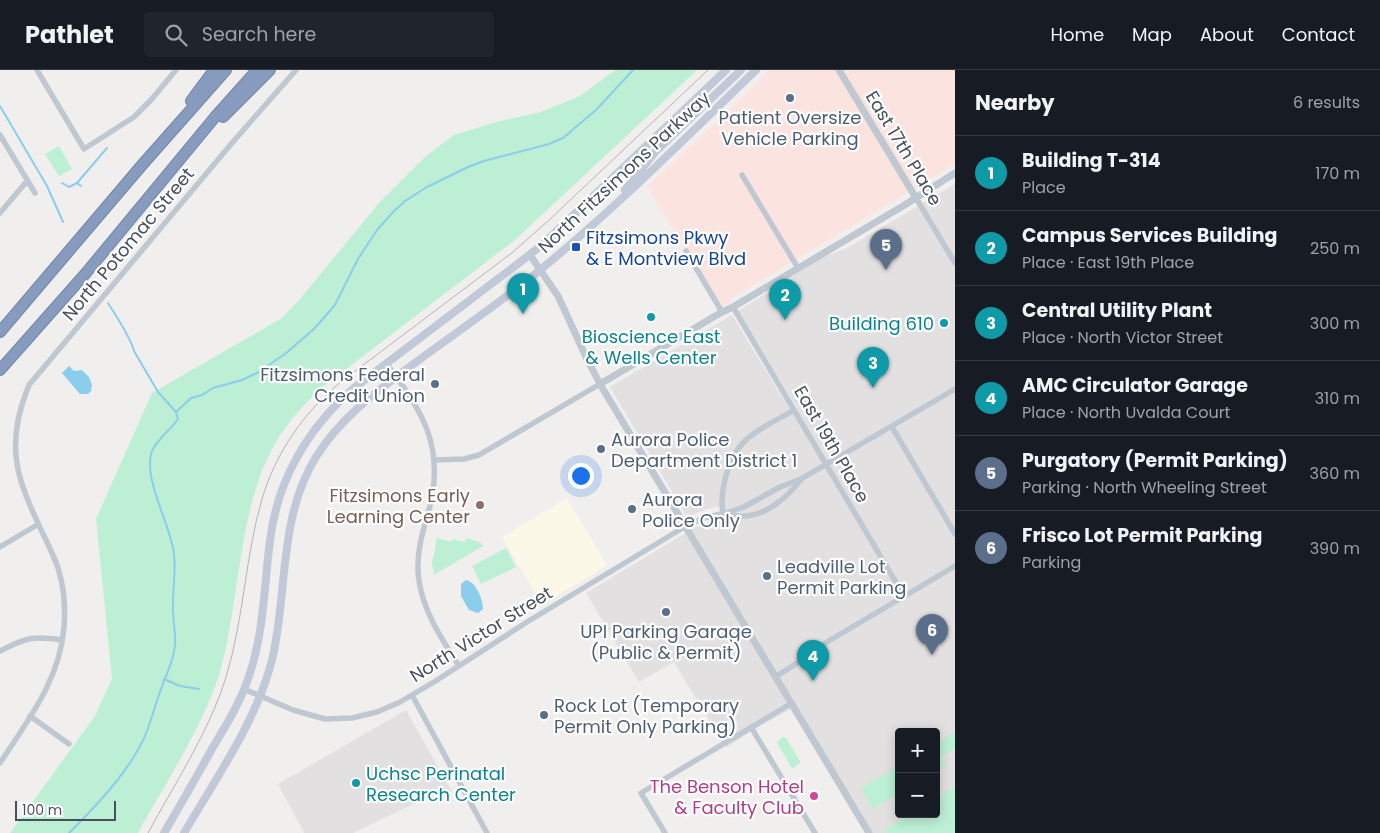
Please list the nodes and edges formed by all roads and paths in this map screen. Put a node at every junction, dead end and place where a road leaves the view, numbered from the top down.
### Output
1 (37, 70) edge
2 (176, 70) edge
3 (214, 70) edge
4 (226, 70) edge
5 (256, 70) edge
6 (270, 70) edge
7 (296, 70) edge
8 (726, 70) edge
9 (741, 70) edge
10 (756, 70) edge
11 (839, 72) edge
12 (0, 135) edge
13 (142, 165) junction
14 (955, 173) edge
15 (742, 175) dead end
16 (166, 178) junction
17 (28, 181) junction
18 (35, 193) dead end
19 (916, 198) junction
20 (612, 207) junction
21 (0, 212) edge
22 (686, 251) dead end
23 (530, 255) junction
24 (955, 263) edge
25 (798, 268) junction
26 (541, 270) junction
27 (733, 307) junction
28 (722, 312) junction
29 (0, 332) edge
30 (386, 363) junction
31 (0, 370) edge
32 (396, 376) junction
33 (600, 384) junction
34 (955, 389) edge
35 (15, 402) dead end
36 (794, 410) junction
37 (892, 427) junction
38 (434, 460) junction
39 (827, 465) junction
40 (802, 479) junction
41 (17, 491) dead end
42 (723, 514) junction
43 (37, 526) junction
44 (686, 526) junction
45 (955, 534) edge
46 (0, 547) edge
47 (955, 566) edge
48 (904, 596) junction
49 (62, 640) junction
50 (0, 651) edge
51 (459, 666) junction
52 (775, 676) junction
53 (244, 689) junction
54 (412, 695) junction
55 (260, 697) junction
56 (792, 703) junction
57 (30, 716) junction
58 (751, 728) junction
59 (69, 744) dead end
60 (0, 763) edge
61 (164, 833) edge
62 (184, 833) edge
63 (487, 833) edge
64 (665, 833) edge
65 (814, 833) edge
66 (869, 833) edge

1 - 2 street
3 - 13 highway
4 - 13 highway
5 - 16 highway
6 - 16 highway
7 - 35 street, North Potomac Street
8 - 23 main road, North Fitzsimons Parkway
9 - 20 main road
10 - 20 main road, North Fitzsimons Parkway
11 - 19 street, East 17th Place
12 - 17 street
13 - 29 highway
14 - 19 street
15 - 25 street
16 - 31 highway
17 - 18 street
17 - 21 street
19 - 24 street, East 17th Place
19 - 25 street
20 - 26 main road, North Fitzsimons Parkway
22 - 28 street
23 - 26 street
23 - 30 main road, North Fitzsimons Parkway
25 - 27 street
26 - 32 main road, North Fitzsimons Parkway
26 - 33 street
27 - 28 street
27 - 36 street, East 19th Place
28 - 33 street
30 - 32 street
30 - 53 main road, North Fitzsimons Parkway
32 - 38 street
32 - 55 main road, North Fitzsimons Parkway
33 - 38 street
33 - 44 street
34 - 37 street, North Victor Street
36 - 39 street, East 19th Place
36 - 42 street
37 - 39 street, North Victor Street
37 - 45 street
38 - 51 street
39 - 40 street, North Victor Street
39 - 48 street, East 19th Place
40 - 42 street, North Victor Street
40 - 42 street, North Victor Street
41 - 43 street
42 - 44 street, North Victor Street
43 - 46 street
43 - 49 street
44 - 51 street, North Victor Street
44 - 52 street
47 - 48 street
48 - 52 street
49 - 50 street
49 - 57 street
51 - 54 street, North Victor Street
52 - 56 street
53 - 55 street, North Victor Street
53 - 61 main road, North Fitzsimons Parkway
54 - 55 street, North Victor Street
54 - 63 street
55 - 62 main road, North Fitzsimons Parkway
56 - 58 street
56 - 66 street
57 - 59 street
57 - 60 street
58 - 64 street
58 - 65 street

